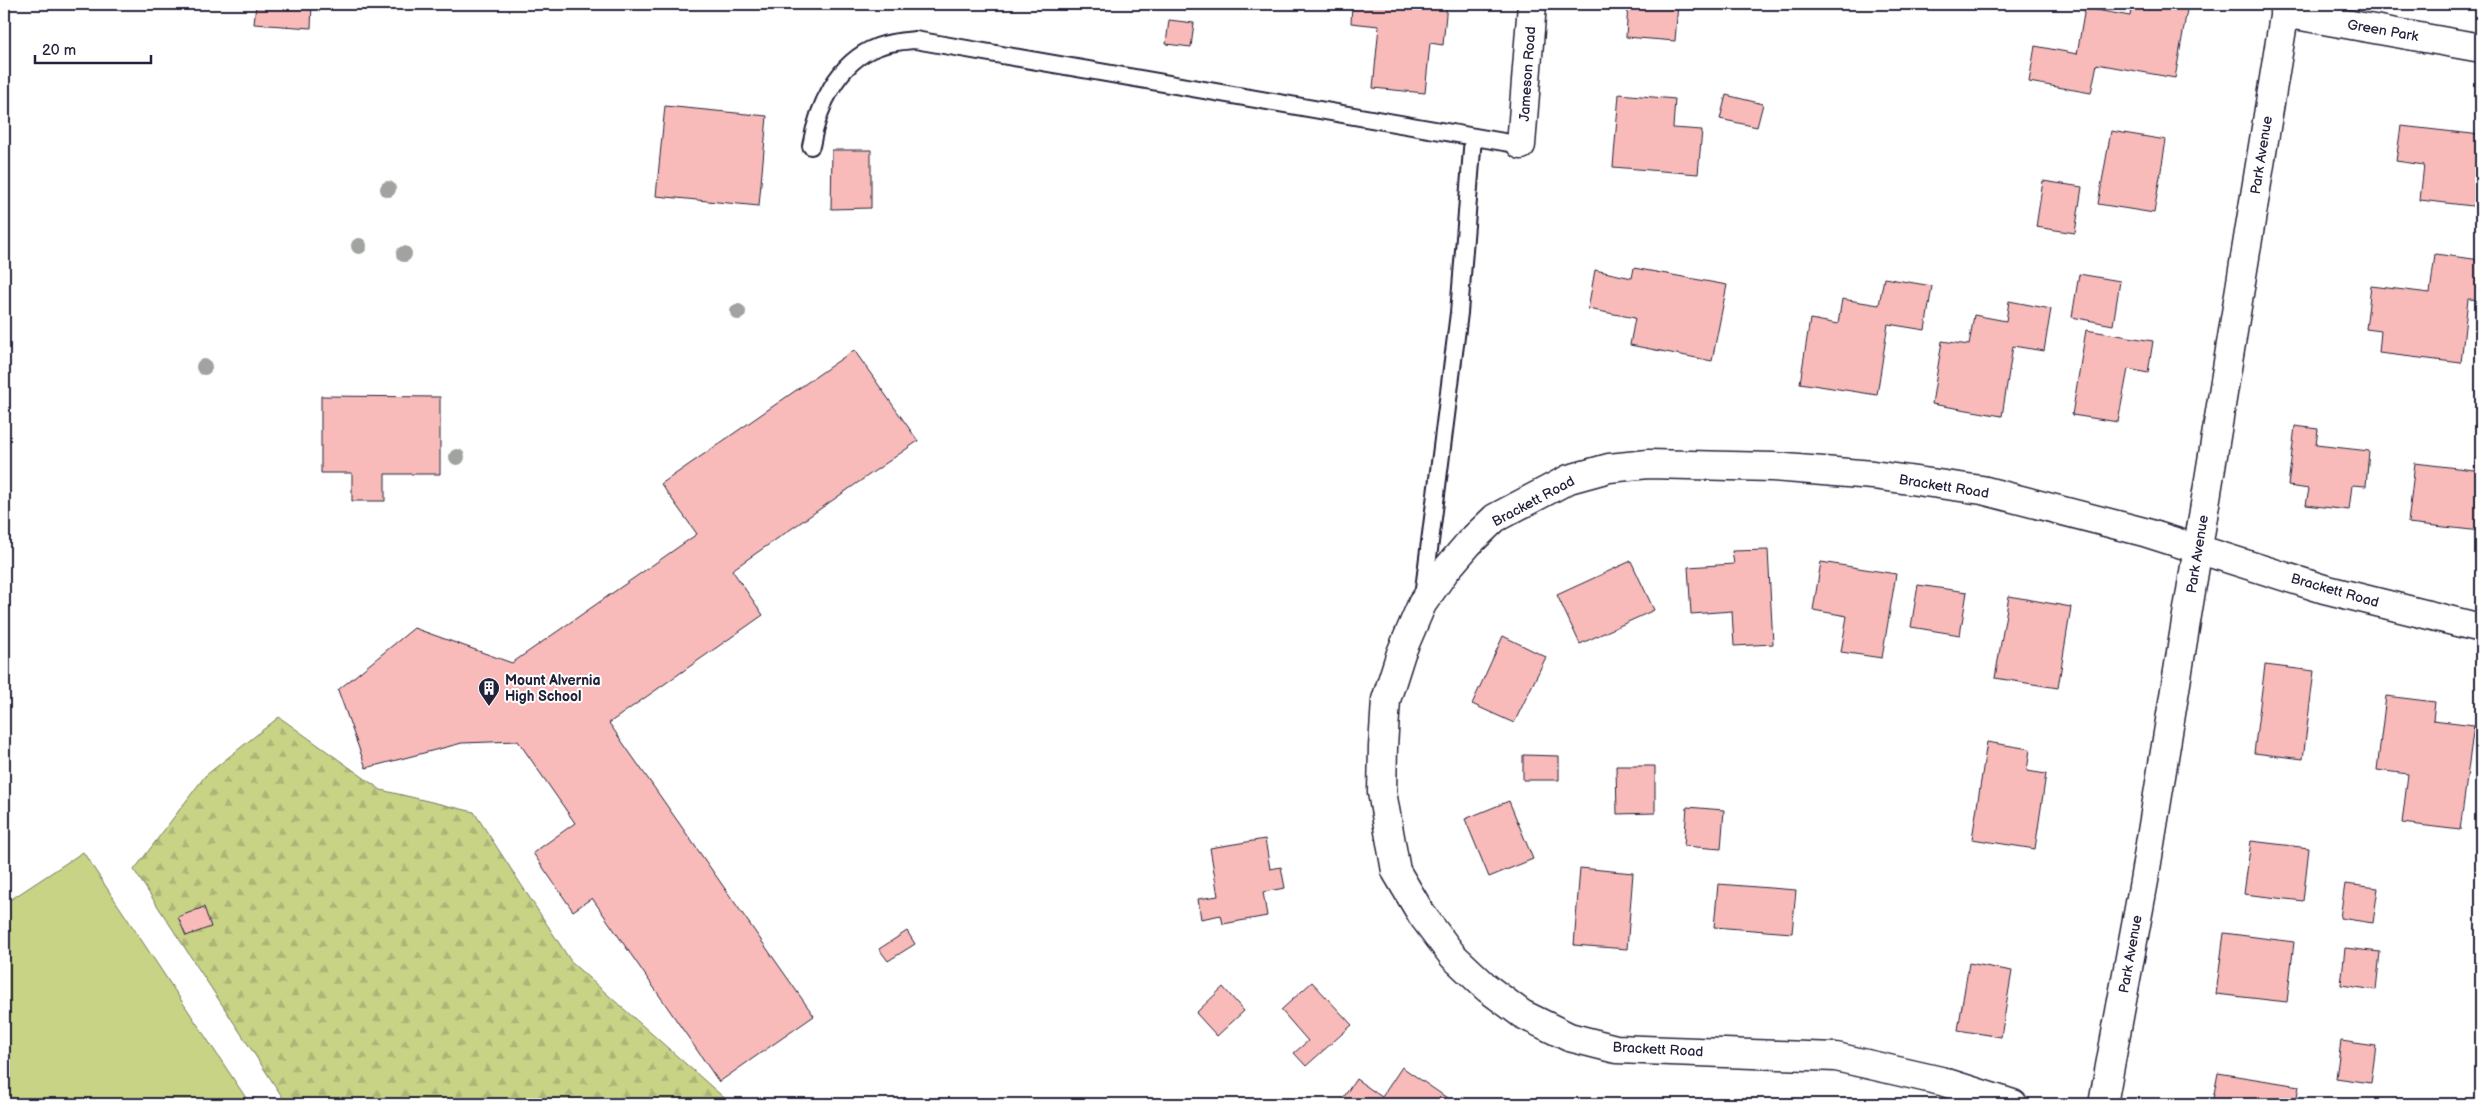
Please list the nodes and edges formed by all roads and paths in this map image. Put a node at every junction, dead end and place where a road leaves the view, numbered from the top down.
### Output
1 (1532, 4) edge
2 (2285, 8) edge
3 (2481, 48) edge
4 (1473, 137) junction
5 (1522, 145) joint
6 (811, 146) dead end
7 (2198, 549) junction
8 (1422, 604) junction
9 (2481, 628) edge
10 (2013, 1104) edge
11 (2103, 1104) edge

1 - 5 street, Jameson Road
2 - 3 street, Green Park
2 - 7 street, Park Avenue
4 - 5 lane
4 - 6 lane
4 - 8 lane
7 - 8 street, Brackett Road
7 - 9 street, Brackett Road
7 - 11 street, Park Avenue
8 - 10 street, Brackett Road

